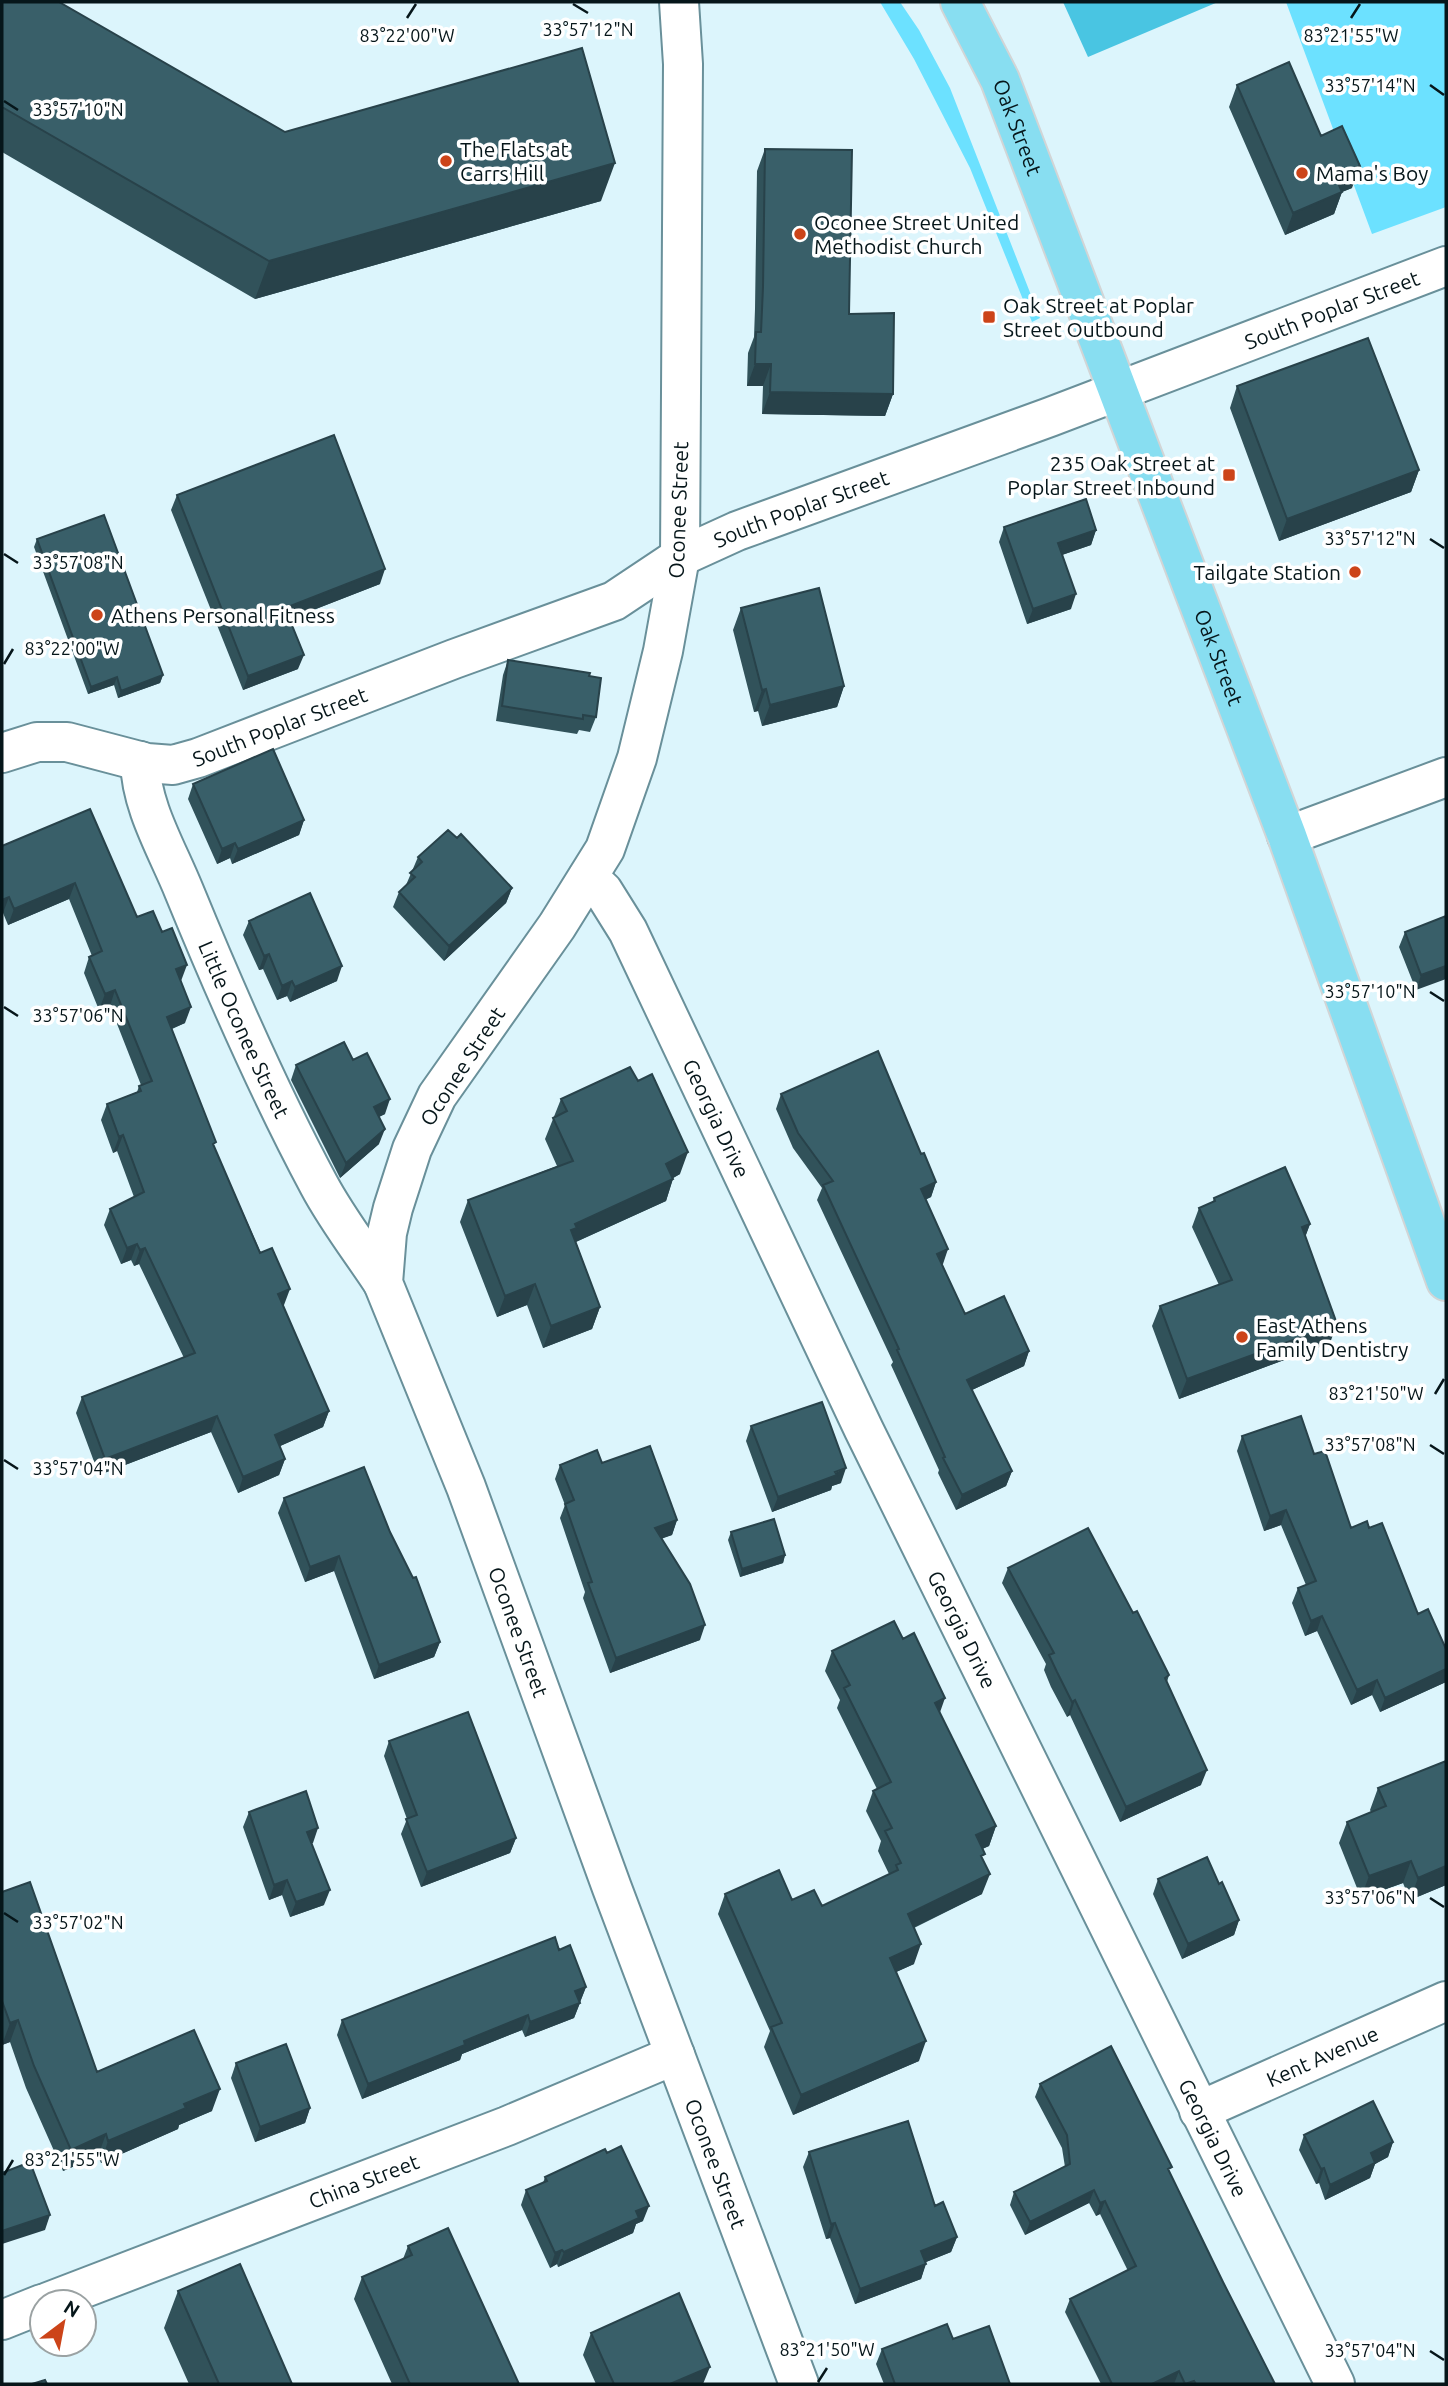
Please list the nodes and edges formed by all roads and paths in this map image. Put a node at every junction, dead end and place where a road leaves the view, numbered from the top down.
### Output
1 (679, 2) edge
2 (960, 2) edge
3 (1446, 266) edge
4 (1118, 391) junction
5 (680, 556) junction
6 (2, 753) edge
7 (140, 761) junction
8 (1446, 777) edge
9 (1287, 836) junction
10 (588, 877) junction
11 (1446, 1281) edge
12 (383, 1283) junction
13 (1446, 2001) edge
14 (675, 2055) junction
15 (1199, 2111) junction
16 (85, 2288) edge
17 (28, 2310) edge
18 (2, 2320) edge
19 (799, 2384) edge
20 (1335, 2384) edge

1 - 5 street, Oconee Street
2 - 4 main road, Oak Street
3 - 4 street, South Poplar Street
4 - 5 street, South Poplar Street
4 - 9 main road, Oak Street
5 - 7 street, South Poplar Street
5 - 10 street, Oconee Street
6 - 7 street, South Poplar Street
7 - 12 street, Little Oconee Street
8 - 9 street
9 - 11 main road, Oak Street
10 - 12 street, Oconee Street
10 - 15 street, Georgia Drive
12 - 14 street, Oconee Street
13 - 15 street, Kent Avenue
14 - 16 street, China Street
14 - 19 street, Oconee Street
15 - 20 street, Georgia Drive
17 - 18 street

